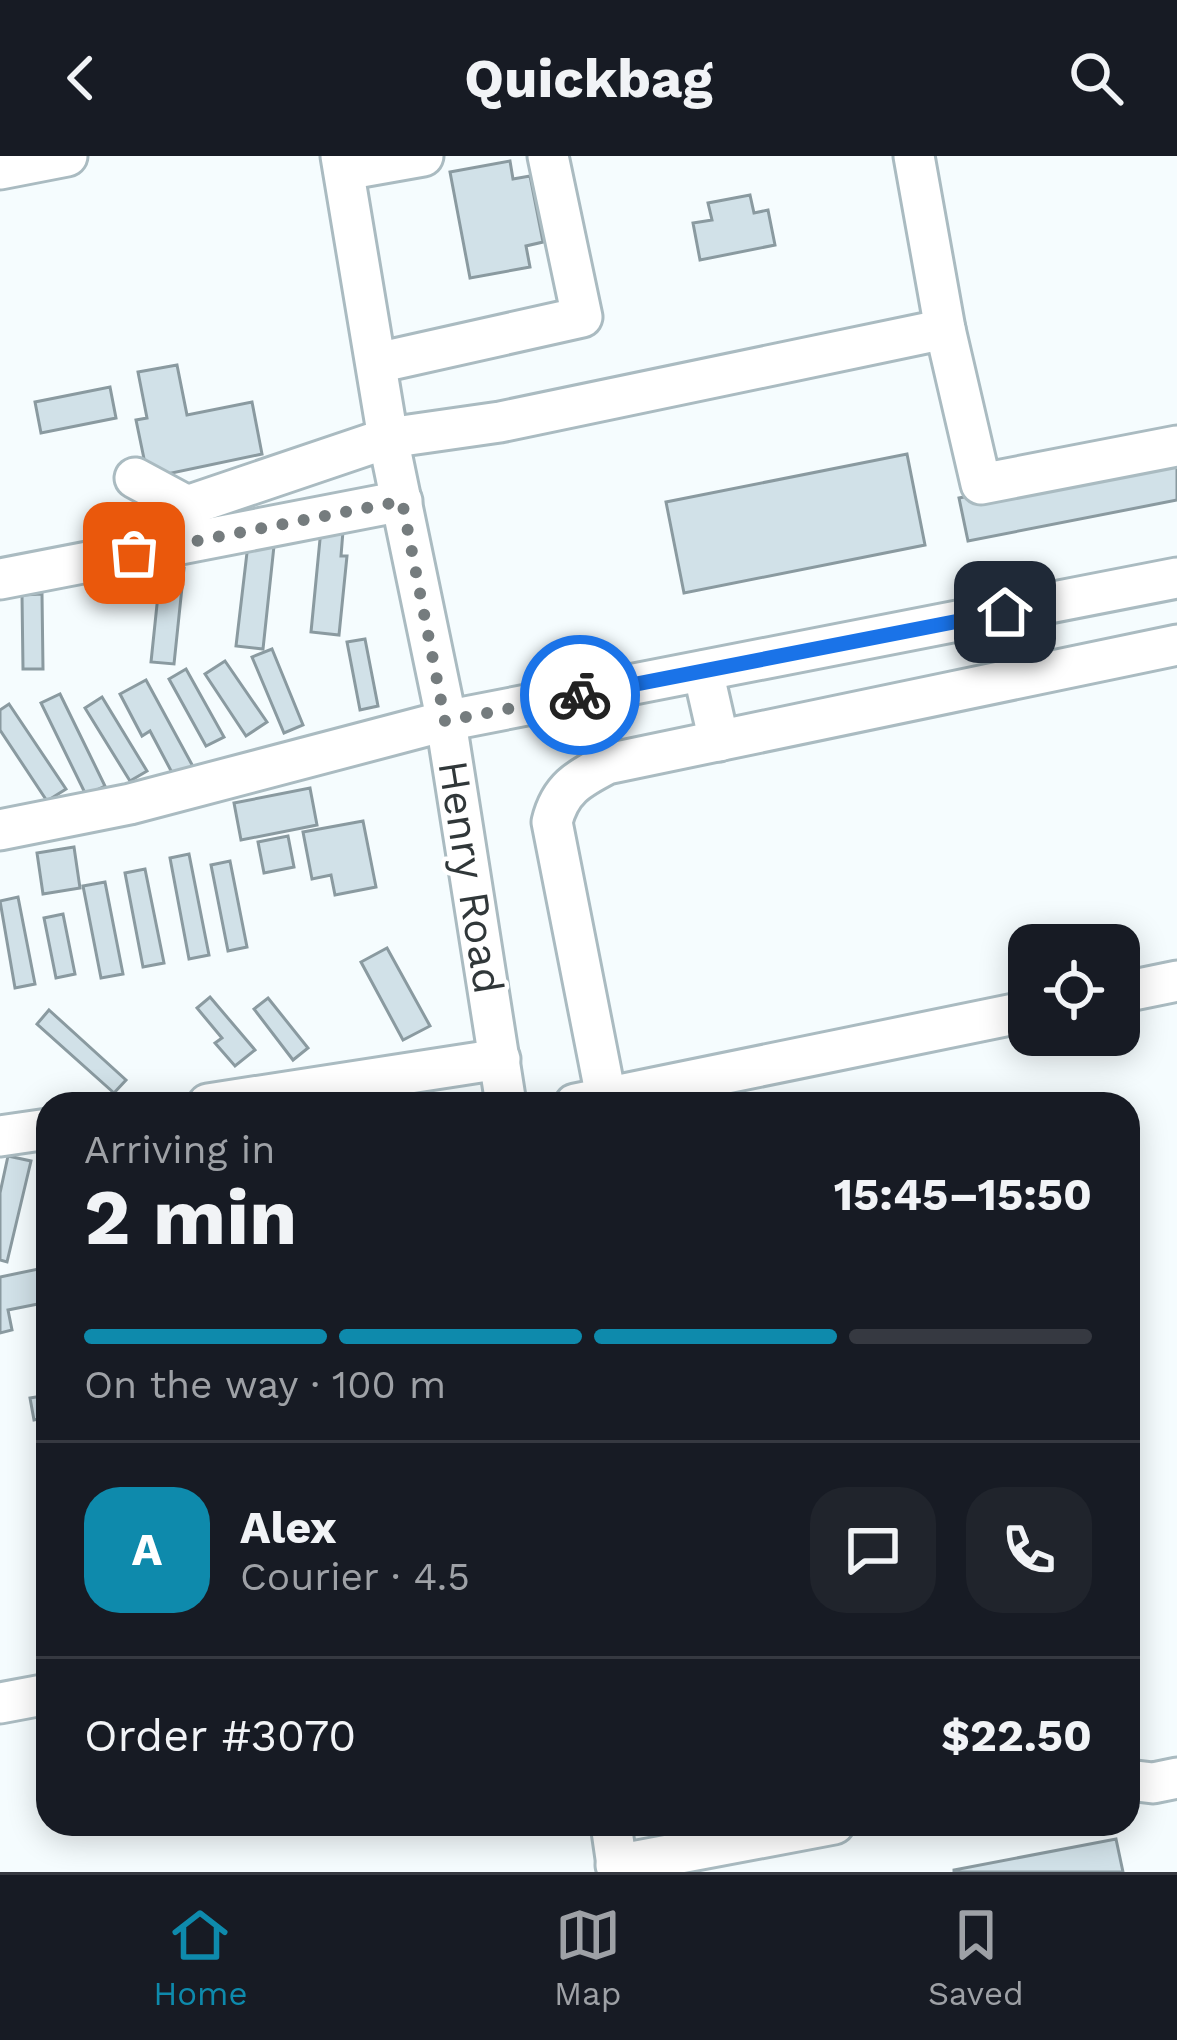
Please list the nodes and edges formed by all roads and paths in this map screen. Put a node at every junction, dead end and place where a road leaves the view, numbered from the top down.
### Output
1 (67, 156) edge
2 (423, 156) edge
3 (548, 156) edge
4 (914, 156) edge
5 (342, 163) edge
6 (0, 170) edge
7 (945, 328) junction
8 (377, 363) junction
9 (388, 438) junction
10 (1177, 446) edge
11 (135, 478) dead end
12 (402, 501) junction
13 (1177, 578) edge
14 (0, 579) edge
15 (1177, 646) edge
16 (704, 671) junction
17 (445, 721) junction
18 (719, 740) junction
19 (0, 830) edge
20 (1177, 981) edge
21 (1140, 989) edge
22 (1008, 1015) edge
23 (500, 1059) junction
24 (286, 1092) edge
25 (504, 1092) edge
26 (589, 1092) edge
27 (634, 1092) edge
28 (36, 1131) edge
29 (0, 1136) edge
30 (36, 1696) edge
31 (0, 1703) edge
32 (1177, 1778) edge
33 (1140, 1781) edge
34 (613, 1836) edge
35 (775, 1836) edge
36 (617, 1868) edge

1 - 6 street
2 - 5 street
3 - 8 street
4 - 7 street
5 - 8 street, Henry Road
7 - 9 street
7 - 10 street
8 - 9 street, Henry Road
9 - 11 street
9 - 12 street, Henry Road
12 - 14 street
12 - 17 street, Henry Road
13 - 16 street
15 - 18 street
16 - 17 street
16 - 18 street
17 - 19 street
17 - 23 street, Henry Road
18 - 26 street
20 - 21 street
22 - 27 street
23 - 24 street
23 - 25 street, Henry Road
28 - 29 street
30 - 31 street
32 - 33 street
34 - 36 street
35 - 36 street

